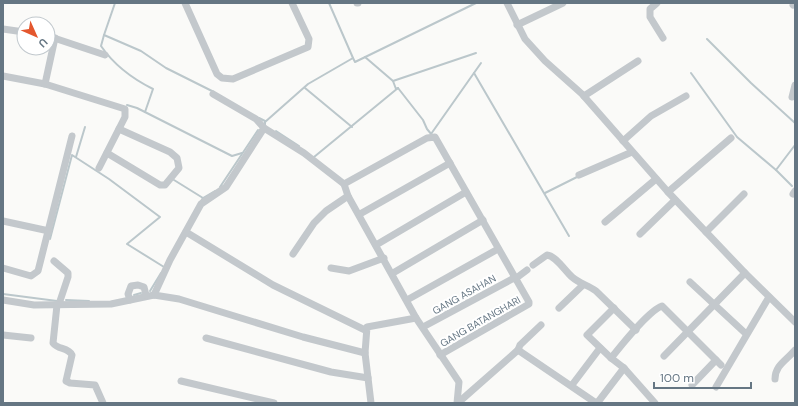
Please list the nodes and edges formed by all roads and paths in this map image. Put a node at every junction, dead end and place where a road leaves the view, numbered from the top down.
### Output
1 (185, 3) edge
2 (292, 3) edge
3 (506, 3) edge
4 (563, 3) edge
5 (657, 3) edge
6 (517, 25) junction
7 (3, 29) edge
8 (16, 31) edge
9 (663, 38) dead end
10 (56, 39) edge
11 (104, 55) dead end
12 (49, 56) edge
13 (638, 61) dead end
14 (3, 76) edge
15 (45, 84) junction
16 (795, 85) edge
17 (213, 94) dead end
18 (584, 96) junction
19 (686, 96) dead end
20 (792, 97) dead end
21 (264, 128) junction
22 (119, 129) junction
23 (72, 136) dead end
24 (731, 138) dead end
25 (623, 141) junction
26 (632, 152) junction
27 (107, 153) junction
28 (450, 163) junction
29 (99, 168) dead end
30 (580, 175) dead end
31 (656, 179) junction
32 (344, 184) junction
33 (466, 192) junction
34 (668, 192) junction
35 (744, 194) dead end
36 (348, 196) junction
37 (675, 200) junction
38 (360, 214) junction
39 (483, 220) junction
40 (3, 221) edge
41 (605, 222) dead end
42 (48, 231) junction
43 (186, 232) junction
44 (706, 232) junction
45 (640, 234) dead end
46 (376, 245) junction
47 (498, 249) junction
48 (293, 254) dead end
49 (384, 258) junction
50 (54, 261) dead end
51 (3, 268) edge
52 (331, 268) dead end
53 (393, 273) junction
54 (745, 273) junction
55 (515, 278) junction
56 (690, 282) dead end
57 (583, 285) junction
58 (146, 295) junction
59 (154, 295) junction
60 (769, 297) junction
61 (3, 300) edge
62 (130, 300) junction
63 (407, 300) junction
64 (715, 303) junction
65 (58, 305) junction
66 (559, 308) dead end
67 (614, 308) junction
68 (416, 318) junction
69 (795, 322) edge
70 (541, 325) dead end
71 (423, 327) junction
72 (365, 330) junction
73 (636, 330) junction
74 (688, 331) junction
75 (744, 332) dead end
76 (3, 335) edge
77 (31, 338) dead end
78 (206, 338) dead end
79 (600, 348) junction
80 (518, 350) junction
81 (795, 350) edge
82 (365, 353) junction
83 (440, 355) junction
84 (664, 356) dead end
85 (610, 358) junction
86 (624, 368) junction
87 (368, 378) junction
88 (775, 379) dead end
89 (181, 381) dead end
90 (459, 382) junction
91 (572, 385) dead end
92 (692, 386) dead end
93 (716, 387) dead end
94 (471, 392) junction
95 (597, 402) edge
96 (103, 403) edge
97 (274, 403) edge
98 (370, 403) edge
99 (459, 403) edge
100 (655, 403) edge

1 - 2 street
3 - 6 street
4 - 6 street
5 - 9 street
6 - 18 street
7 - 8 street
10 - 11 street
12 - 15 street
13 - 18 street
14 - 15 street
15 - 22 street
16 - 20 street
17 - 21 street
18 - 25 street
19 - 25 street
21 - 32 street
21 - 43 street
22 - 27 street
22 - 27 street
23 - 42 street
24 - 34 street
25 - 26 street
26 - 30 street
26 - 31 street
27 - 29 street
28 - 32 street
28 - 33 street
28 - 38 street
31 - 34 street
31 - 41 street
32 - 36 street
33 - 39 street
33 - 46 street
34 - 37 street
35 - 44 street
36 - 38 street
36 - 48 street
37 - 44 street
37 - 45 street
38 - 46 street
39 - 47 street
39 - 53 street
40 - 42 street
42 - 51 street
43 - 59 street
43 - 72 street
44 - 54 street
46 - 49 street
47 - 55 street
47 - 63 street
49 - 52 street
49 - 53 street
50 - 65 street
53 - 63 street
54 - 60 street
54 - 64 street
55 - 57 street, GANG ASAHAN
55 - 71 street, GANG ASAHAN
55 - 83 street, GANG BATANGHARI
56 - 64 street
57 - 66 street
57 - 67 street
58 - 59 street
58 - 62 street
58 - 62 street
59 - 82 street
60 - 69 street
60 - 93 street
61 - 65 street
62 - 65 street
63 - 68 street
64 - 74 street
64 - 75 street
65 - 96 street
67 - 73 street
67 - 79 street
68 - 71 street
68 - 72 street
70 - 80 street
71 - 83 street
72 - 82 street
73 - 74 street
73 - 85 street
74 - 84 street
74 - 92 street
76 - 77 street
78 - 87 street
79 - 85 street
79 - 91 street
80 - 94 street
80 - 95 street
81 - 88 street
82 - 87 street
83 - 90 street
85 - 86 street
86 - 95 street
86 - 100 street
87 - 98 street
89 - 97 street
90 - 94 street
90 - 99 street
94 - 99 street

